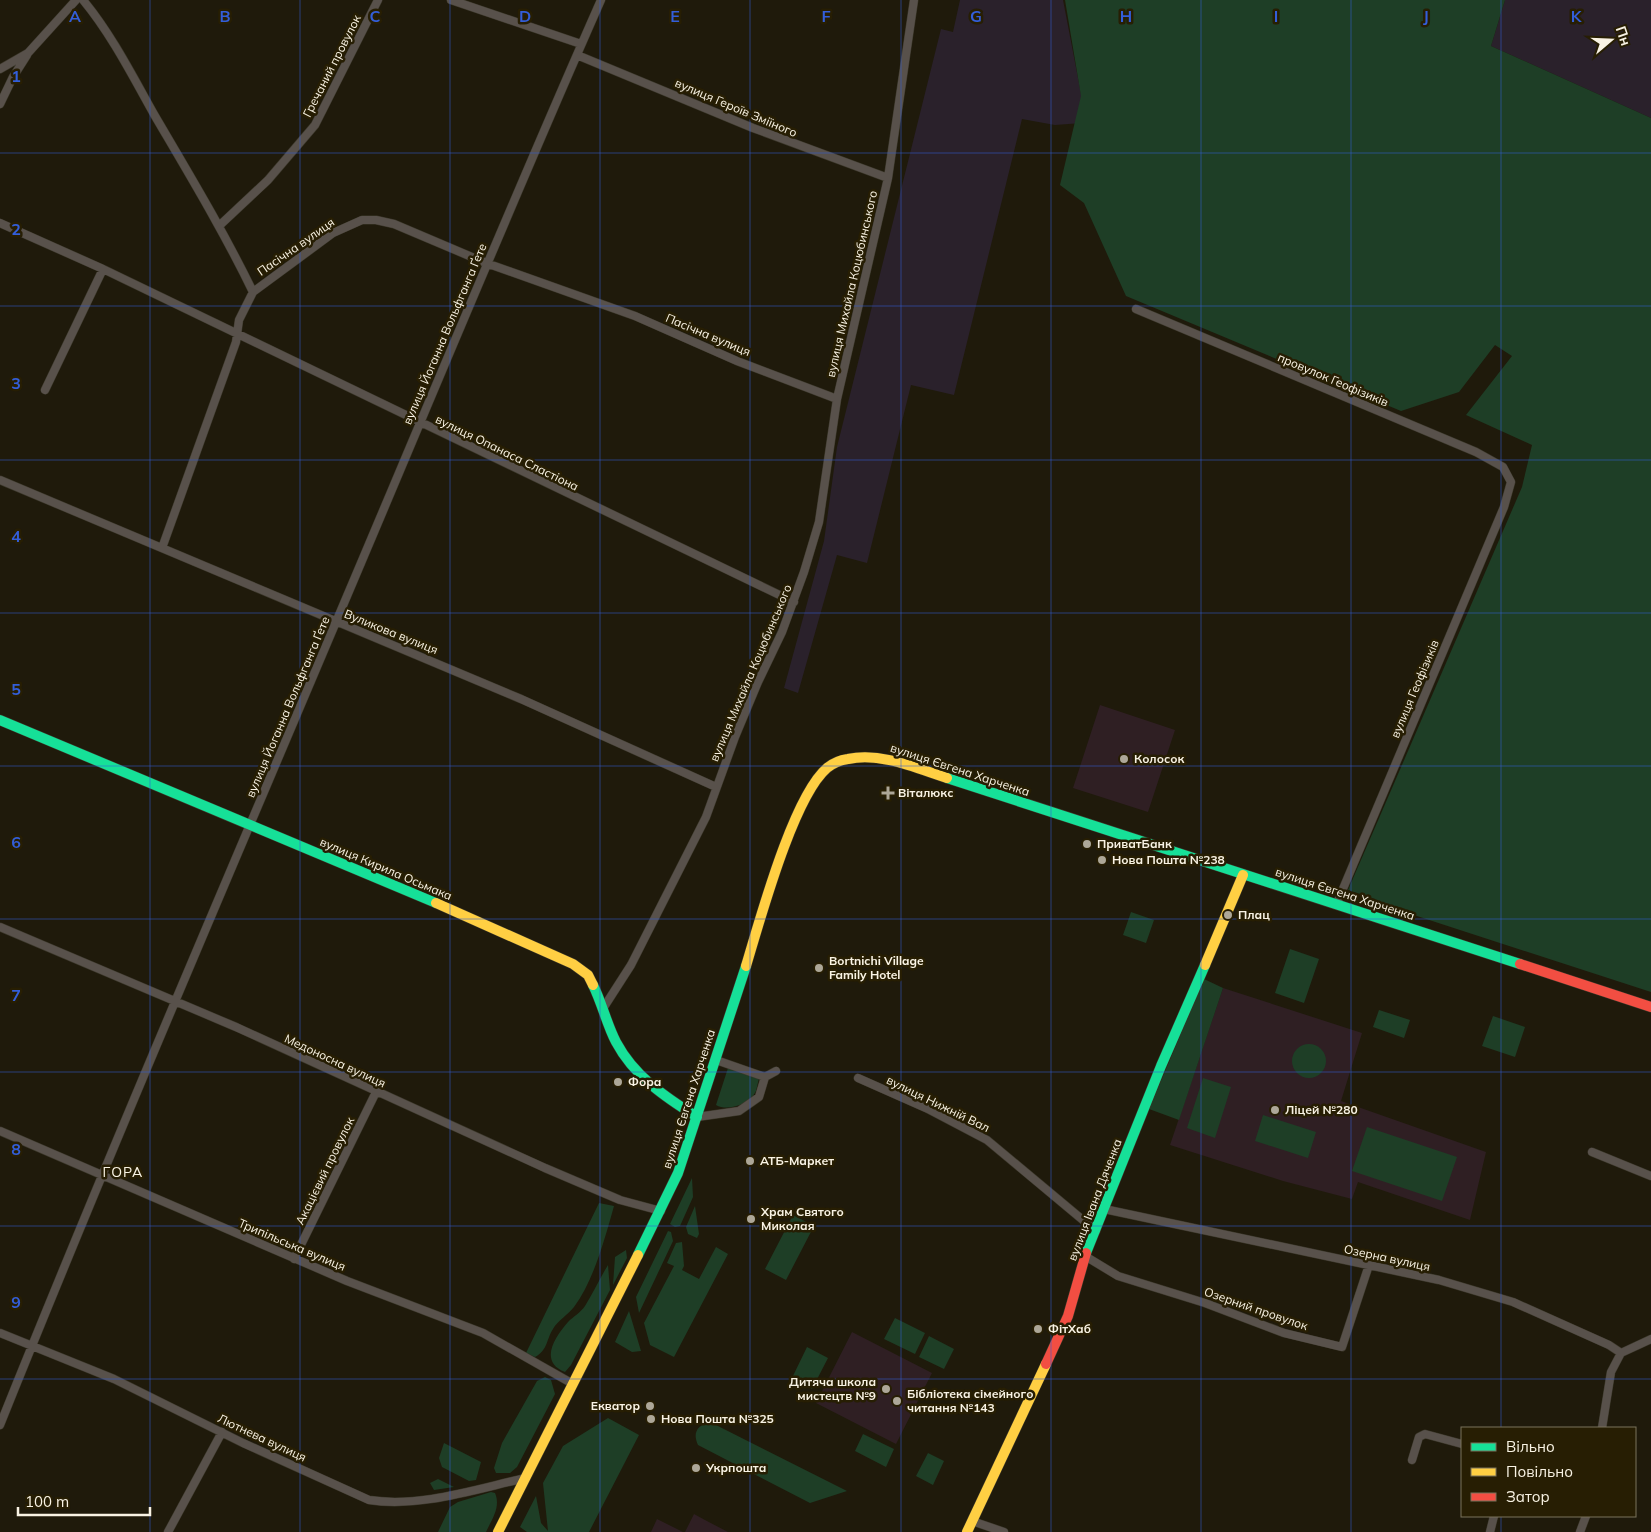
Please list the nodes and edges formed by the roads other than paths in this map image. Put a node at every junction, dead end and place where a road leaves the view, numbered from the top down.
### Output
1 (76, 0) edge
2 (83, 0) edge
3 (378, 0) edge
4 (451, 0) edge
5 (601, 0) edge
6 (914, 0) edge
7 (581, 44) junction
8 (28, 54) junction
9 (577, 55) junction
10 (0, 69) edge
11 (0, 104) edge
12 (888, 178) junction
13 (0, 223) edge
14 (219, 226) junction
15 (486, 263) junction
16 (103, 269) junction
17 (253, 292) junction
18 (1136, 309) dead end
19 (236, 333) junction
20 (45, 390) dead end
21 (837, 400) junction
22 (420, 424) junction
23 (0, 480) edge
24 (1511, 482) joint
25 (162, 548) junction
26 (794, 602) junction
27 (336, 622) junction
28 (0, 720) edge
29 (716, 787) junction
30 (250, 824) junction
31 (1243, 875) junction
32 (1337, 903) junction
33 (0, 927) edge
34 (176, 1001) junction
35 (604, 1007) junction
36 (1651, 1007) edge
37 (716, 1060) junction
38 (776, 1071) dead end
39 (766, 1077) junction
40 (858, 1078) dead end
41 (376, 1092) junction
42 (697, 1117) junction
43 (0, 1131) edge
44 (1592, 1152) dead end
45 (103, 1175) junction
46 (1651, 1176) edge
47 (1104, 1209) junction
48 (661, 1211) junction
49 (1096, 1231) junction
50 (1085, 1256) junction
51 (294, 1259) junction
52 (1369, 1265) junction
53 (0, 1333) edge
54 (1651, 1339) edge
55 (32, 1344) junction
56 (1621, 1353) junction
57 (573, 1384) junction
58 (0, 1425) edge
59 (1602, 1427) edge
60 (222, 1432) junction
61 (1461, 1444) edge
62 (1412, 1460) dead end
63 (526, 1478) junction
64 (1494, 1517) edge
65 (1586, 1517) edge
66 (972, 1521) junction
67 (168, 1532) edge
68 (498, 1532) edge
69 (967, 1532) edge
70 (1004, 1532) edge
71 (1490, 1532) edge
72 (1580, 1532) edge

1 - 8 street
2 - 14 street, Пасічна вулиця
3 - 14 street, Гречаний провулок
4 - 7 street
5 - 7 street, вулиця Йоганна Вольфганга Ґете
6 - 12 street, вулиця Михайла Коцюбинського
7 - 9 street, вулиця Йоганна Вольфганга Ґете
8 - 10 street
8 - 11 street
9 - 12 street, вулиця Героїв Зміїного
9 - 15 street, вулиця Йоганна Вольфганга Ґете
12 - 21 street, вулиця Михайла Коцюбинського
13 - 16 street, вулиця Опанаса Сластіона
14 - 17 street, Пасічна вулиця
15 - 17 street, Пасічна вулиця
15 - 21 street, Пасічна вулиця
15 - 22 street, вулиця Йоганна Вольфганга Ґете
16 - 19 street, вулиця Опанаса Сластіона
16 - 20 street
17 - 19 street
18 - 24 street, провулок Геофізиків
19 - 22 street, вулиця Опанаса Сластіона
19 - 25 street
21 - 26 street, вулиця Михайла Коцюбинського
22 - 26 street, вулиця Опанаса Сластіона
22 - 27 street, вулиця Йоганна Вольфганга Ґете
23 - 25 street, Вуликова вулиця
24 - 32 street, вулиця Геофізиків
25 - 27 street, Вуликова вулиця
26 - 29 street, вулиця Михайла Коцюбинського
27 - 29 street, Вуликова вулиця
27 - 30 street, вулиця Йоганна Вольфганга Ґете
28 - 30 main road, вулиця Кирила Осьмака
29 - 35 street, вулиця Михайла Коцюбинського
30 - 34 street, вулиця Йоганна Вольфганга Ґете
30 - 35 main road, вулиця Кирила Осьмака
31 - 32 main road, вулиця Євгена Харченка
31 - 37 main road, вулиця Євгена Харченка
31 - 47 main road, вулиця Івана Дяченка
32 - 36 main road, вулиця Євгена Харченка
33 - 34 street, Медоносна вулиця
34 - 41 street, Медоносна вулиця
34 - 45 street, вулиця Йоганна Вольфганга Ґете
35 - 42 main road, вулиця Кирила Осьмака
37 - 39 street
37 - 42 main road, вулиця Євгена Харченка
38 - 39 street
39 - 42 street
40 - 49 street, вулиця Нижній Вал
41 - 48 street, Медоносна вулиця
41 - 51 street, Акацієвий провулок
42 - 48 main road, вулиця Євгена Харченка
43 - 45 street, Трипільська вулиця
44 - 46 street
45 - 51 street, Трипільська вулиця
45 - 55 street, вулиця Йоганна Вольфганга Ґете
47 - 49 main road, вулиця Івана Дяченка
47 - 52 street, Озерна вулиця
48 - 57 main road, вулиця Євгена Харченка
49 - 50 main road, вулиця Івана Дяченка
50 - 52 street, Озерний провулок
50 - 66 main road, вулиця Івана Дяченка
51 - 57 street, Трипільська вулиця
52 - 56 street, Озерна вулиця
53 - 55 street, Лютнева вулиця
54 - 56 street
55 - 58 street, вулиця Йоганна Вольфганга Ґете
55 - 60 street, Лютнева вулиця
56 - 59 street
57 - 63 main road, вулиця Євгена Харченка
60 - 63 street, Лютнева вулиця
60 - 67 street
61 - 62 street
63 - 68 main road, вулиця Євгена Харченка
64 - 71 street
65 - 72 street
66 - 69 main road, вулиця Івана Дяченка
66 - 70 street

